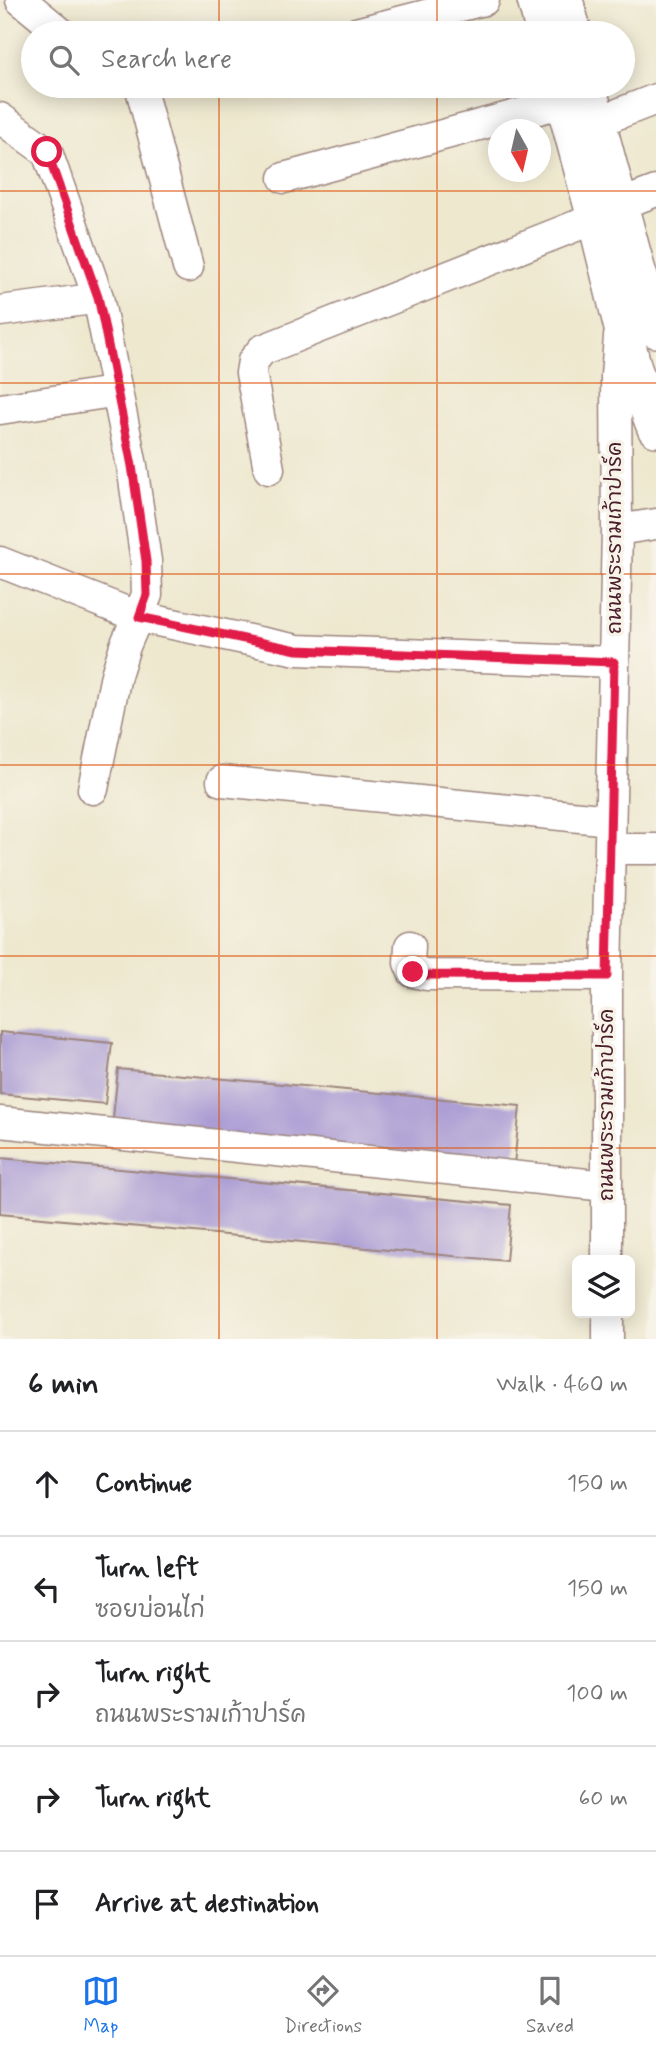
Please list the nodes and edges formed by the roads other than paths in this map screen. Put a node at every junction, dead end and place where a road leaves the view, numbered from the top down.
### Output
1 (21, 0) edge
2 (484, 0) edge
3 (536, 0) edge
4 (564, 0) edge
5 (46, 21) edge
6 (403, 21) edge
7 (542, 21) edge
8 (570, 21) edge
9 (142, 98) edge
10 (547, 98) edge
11 (572, 98) edge
12 (576, 98) edge
13 (656, 99) edge
14 (0, 118) edge
15 (597, 122) junction
16 (284, 178) dead end
17 (656, 191) edge
18 (608, 211) junction
19 (188, 267) dead end
20 (85, 300) dead end
21 (0, 311) edge
22 (621, 320) junction
23 (656, 329) edge
24 (106, 393) dead end
25 (0, 408) edge
26 (0, 417) edge
27 (656, 428) edge
28 (269, 469) dead end
29 (656, 524) edge
30 (617, 530) junction
31 (0, 562) edge
32 (139, 617) junction
33 (614, 662) junction
34 (222, 780) dead end
35 (93, 789) dead end
36 (610, 835) junction
37 (656, 849) edge
38 (410, 946) dead end
39 (607, 976) junction
40 (0, 1122) edge
41 (606, 1186) junction
42 (607, 1255) edge
43 (608, 1318) edge
44 (608, 1339) edge

1 - 5 street
2 - 6 street
3 - 7 main road
4 - 8 main road
9 - 19 street
10 - 16 street
11 - 18 main road
12 - 15 main road
13 - 15 street
14 - 32 street
15 - 18 main road
17 - 18 street
18 - 22 main road
18 - 23 main road
18 - 28 street
20 - 21 street
22 - 27 main road
22 - 30 street, ถนนพระรามเก้าปาร์ค
24 - 25 street
25 - 26 street
29 - 30 street
30 - 33 street, ถนนพระรามเก้าปาร์ค
31 - 32 street
32 - 33 street
32 - 35 street
33 - 36 street, ถนนพระรามเก้าปาร์ค
34 - 36 street
36 - 37 street
36 - 39 street, ถนนพระรามเก้าปาร์ค
38 - 39 street
39 - 41 street, ถนนพระรามเก้าปาร์ค
40 - 41 street
41 - 42 street, ถนนพระรามเก้าปาร์ค
43 - 44 street

